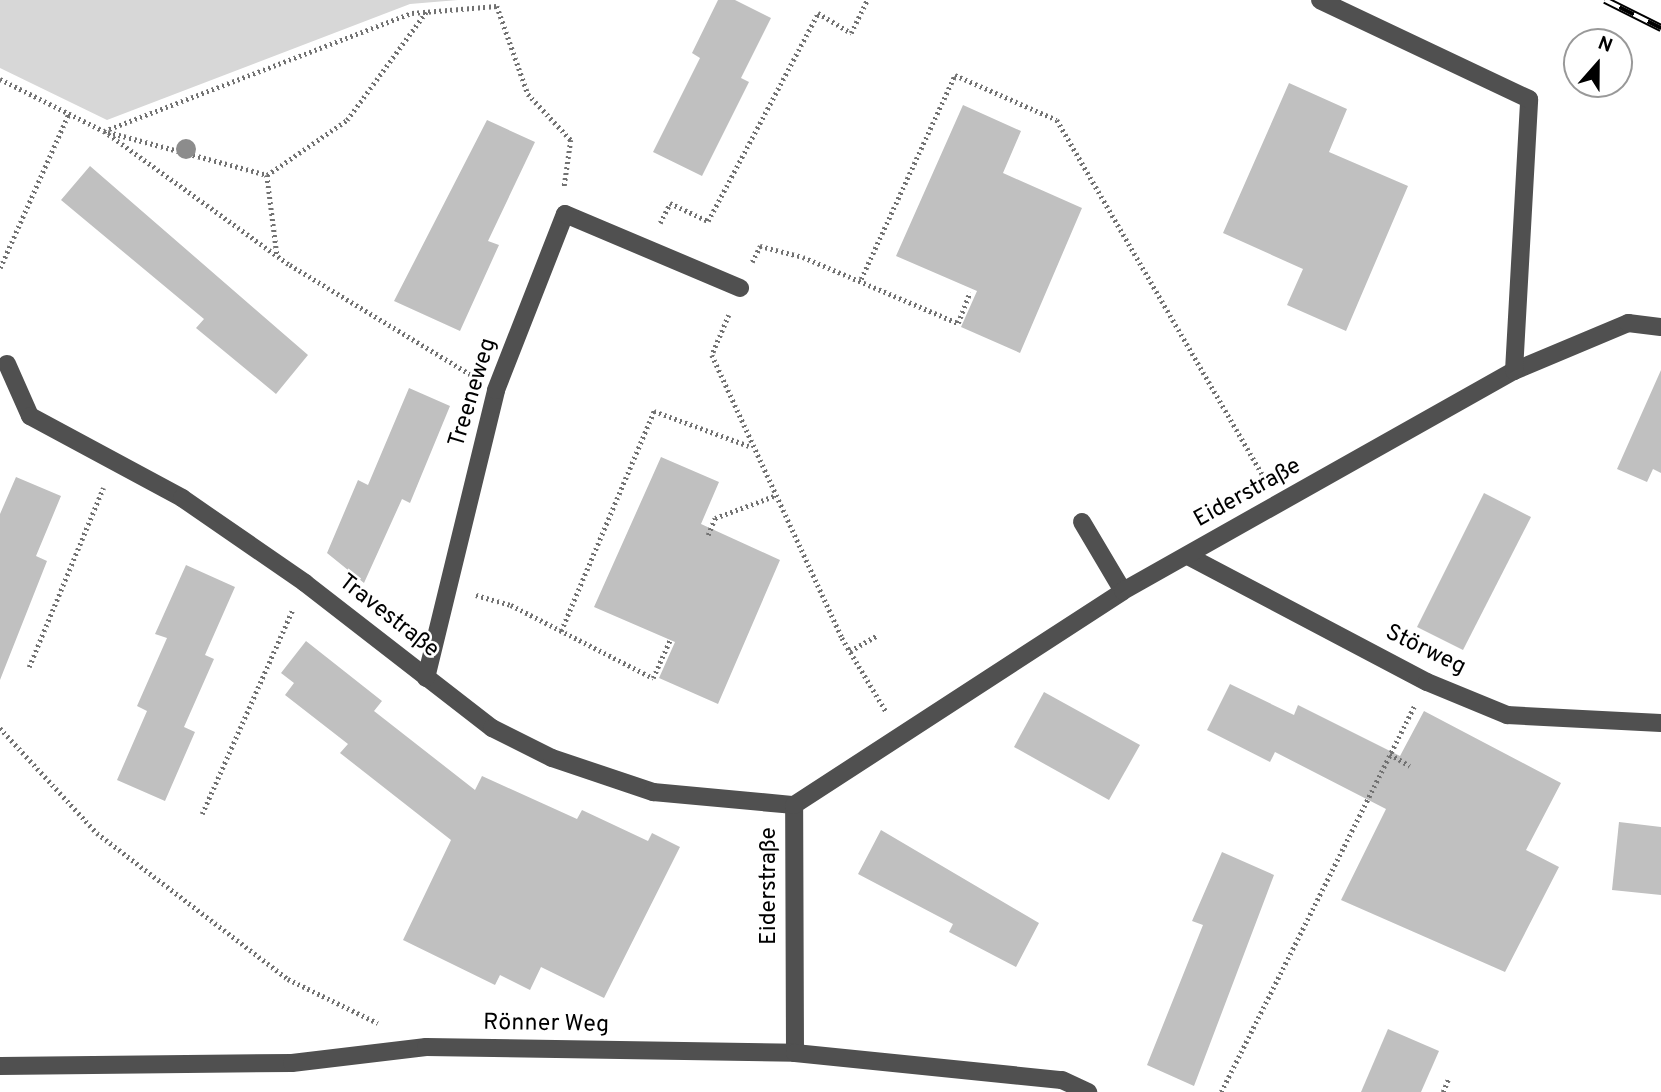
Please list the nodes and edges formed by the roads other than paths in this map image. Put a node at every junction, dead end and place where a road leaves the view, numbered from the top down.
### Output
1 (1320, 0) edge
2 (740, 288) road end
3 (1661, 327) edge
4 (7, 364) dead end
5 (1514, 371) junction
6 (1082, 522) dead end
7 (1188, 556) junction
8 (1123, 591) junction
9 (426, 678) junction
10 (1661, 723) edge
11 (794, 805) junction
12 (794, 1053) junction
13 (0, 1066) edge
14 (1088, 1092) edge

1 - 5 street
2 - 9 street, Treeneweg
3 - 5 street, Eiderstraße
4 - 9 street, Travestraße
5 - 7 street, Eiderstraße
6 - 8 street
7 - 8 street, Eiderstraße
7 - 10 street, Störweg
8 - 11 street, Eiderstraße
9 - 11 street, Travestraße
11 - 12 street, Eiderstraße
12 - 13 street, Rönner Weg
12 - 14 street, Rönner Weg

